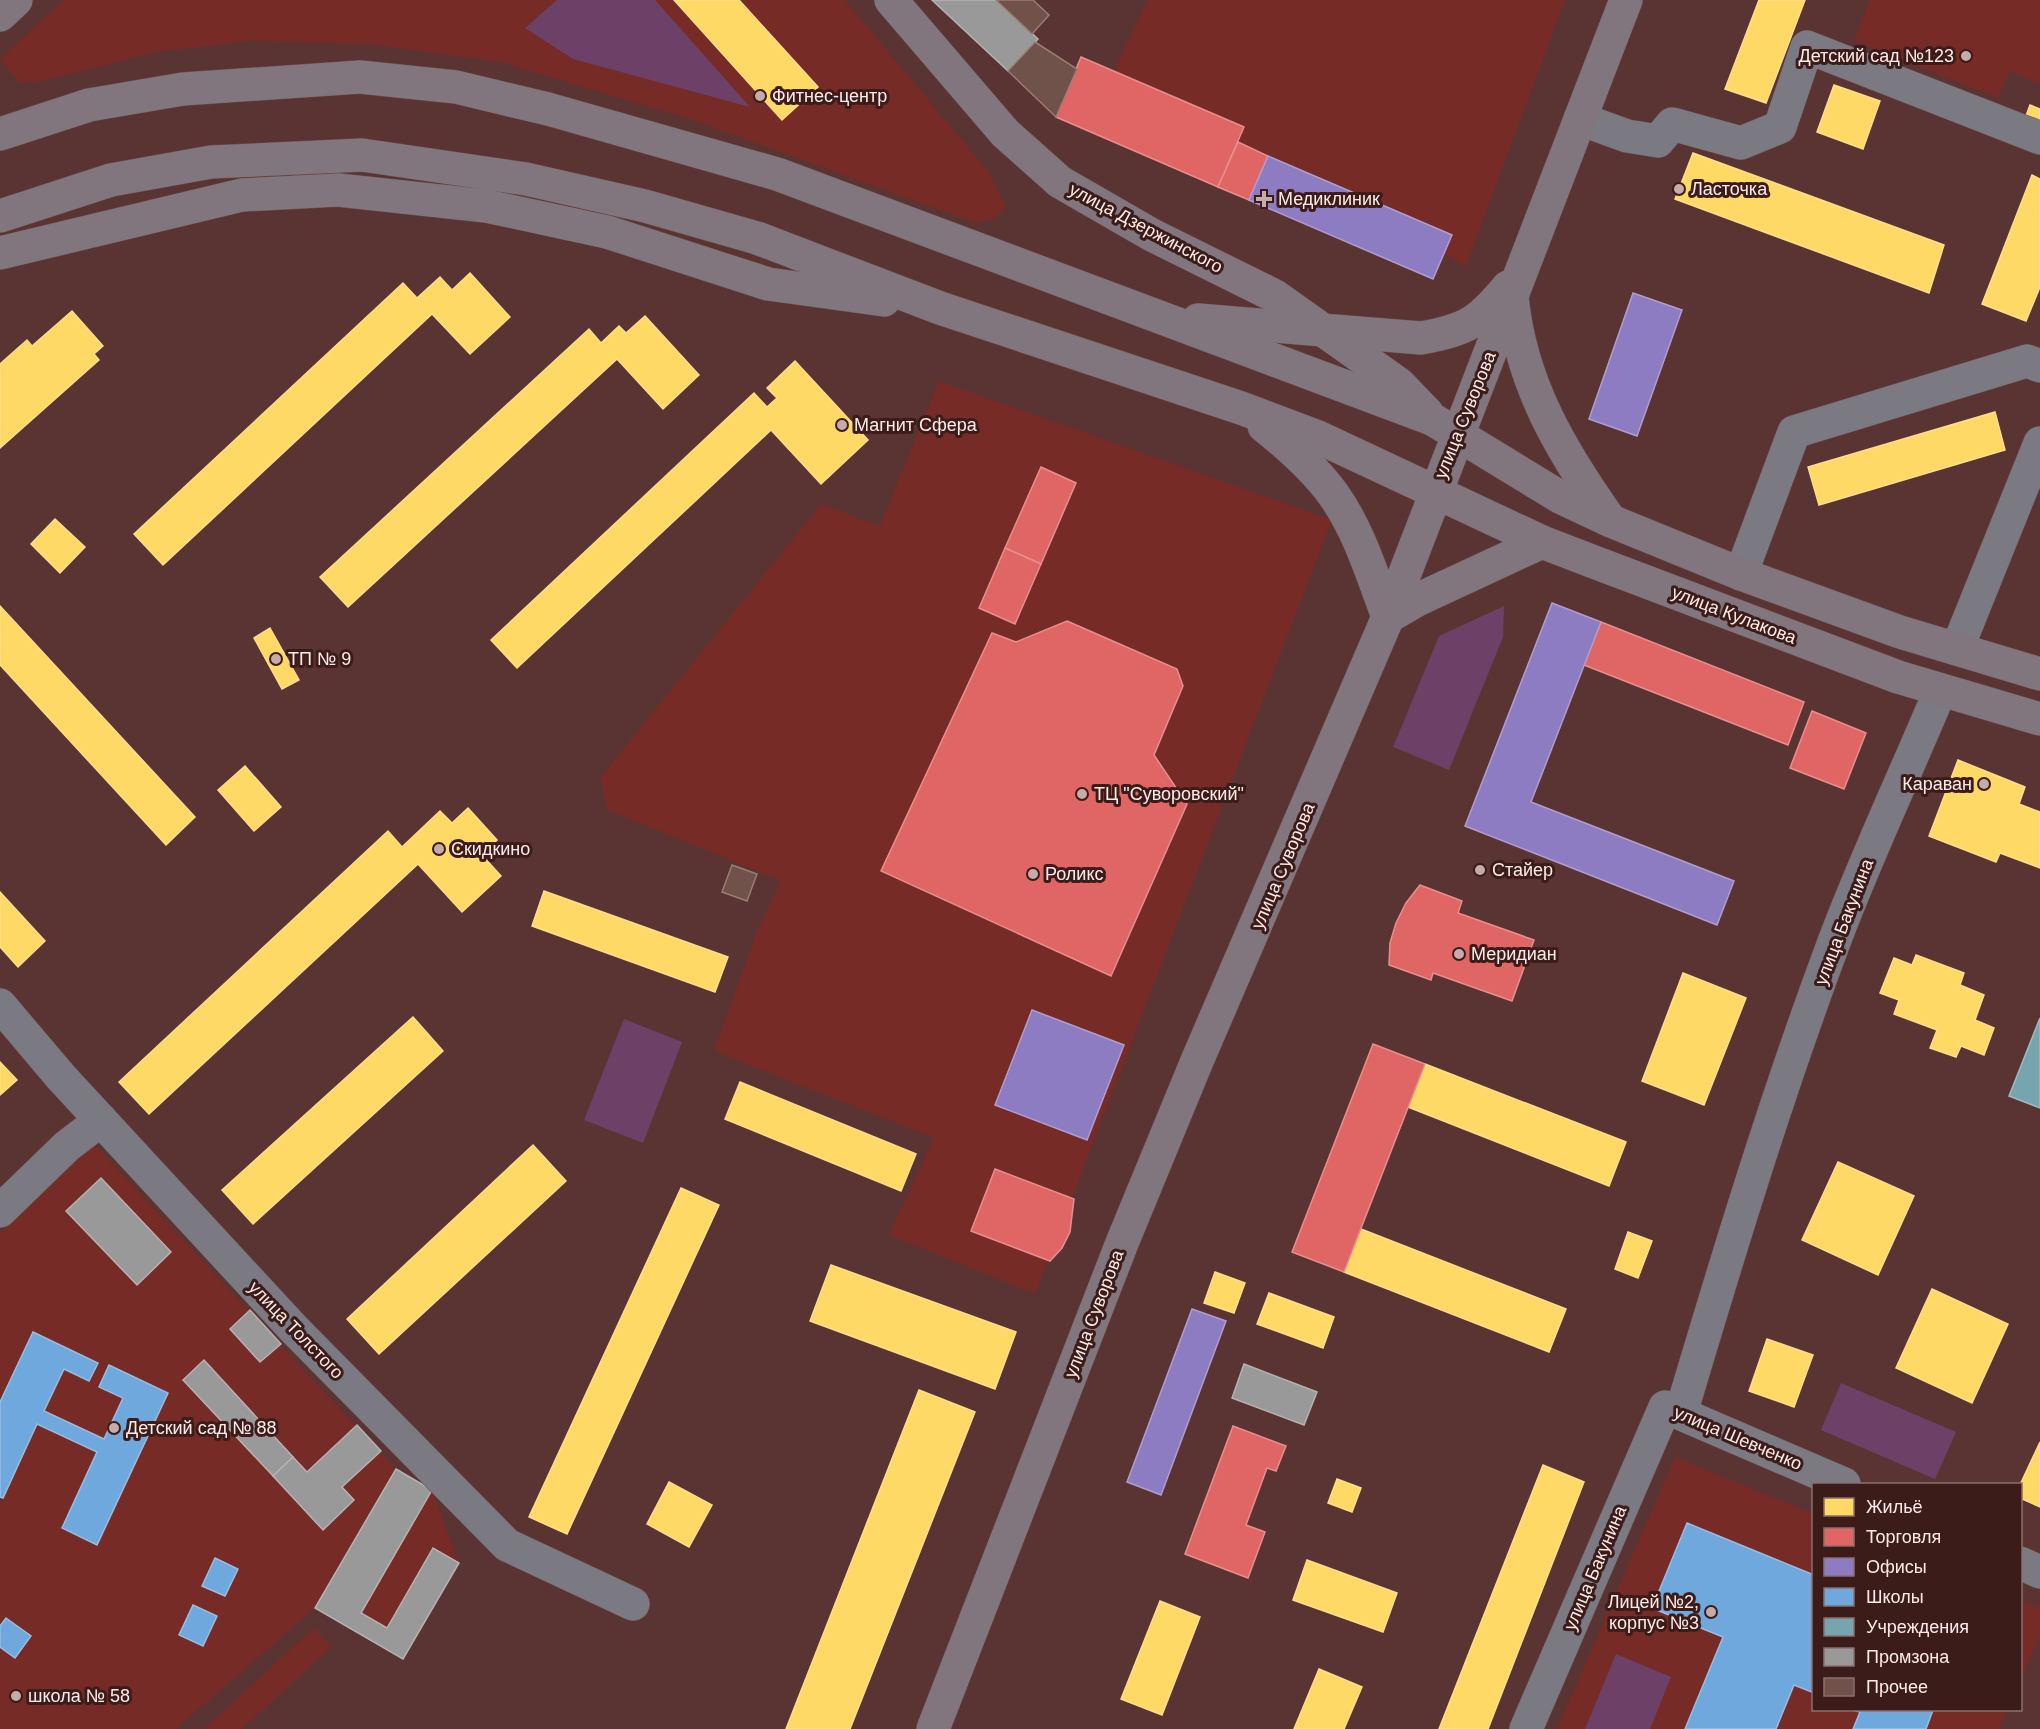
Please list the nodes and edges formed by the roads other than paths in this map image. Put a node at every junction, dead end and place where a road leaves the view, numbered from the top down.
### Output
1 (16, 0) edge
2 (891, 0) edge
3 (1626, 0) edge
4 (0, 15) edge
5 (1580, 119) junction
6 (0, 134) edge
7 (2040, 138) edge
8 (0, 216) edge
9 (0, 253) edge
10 (1516, 284) junction
11 (940, 308) junction
12 (1157, 317) junction
13 (1322, 330) junction
14 (2040, 366) edge
15 (1241, 408) junction
16 (1444, 428) junction
17 (2040, 443) edge
18 (1435, 491) junction
19 (1611, 521) junction
20 (1542, 542) junction
21 (1741, 574) junction
22 (1388, 617) junction
23 (1957, 649) junction
24 (2040, 674) edge
25 (1940, 691) junction
26 (2040, 719) edge
27 (0, 1005) edge
28 (100, 1120) junction
29 (0, 1211) edge
30 (1673, 1410) junction
31 (1839, 1483) edge
32 (2022, 1564) edge
33 (2040, 1572) edge
34 (633, 1604) dead end
35 (933, 1729) edge
36 (1526, 1729) edge

1 - 4 main road
2 - 13 main road, улица Дзержинского
3 - 5 main road, улица Суворова
5 - 7 street
5 - 10 main road, улица Суворова
6 - 12 main road
8 - 11 main road
9 - 11 main road
10 - 13 main road
10 - 16 main road, улица Суворова
10 - 19 main road
11 - 15 main road, улица Кулакова
12 - 13 main road
12 - 16 main road
13 - 16 main road, улица Дзержинского
14 - 21 street
15 - 18 main road, улица Кулакова
15 - 22 main road
16 - 18 main road, улица Суворова
16 - 19 main road
17 - 23 street, улица Бакунина
18 - 20 main road, улица Кулакова
18 - 22 main road, улица Суворова
19 - 21 main road
20 - 22 main road
20 - 25 main road, улица Кулакова
21 - 23 main road
22 - 35 main road, улица Суворова
23 - 24 main road
23 - 25 main road, улица Бакунина
25 - 26 main road, улица Кулакова
25 - 30 street, улица Бакунина
27 - 28 street, улица Толстого
28 - 29 street
28 - 34 street, улица Толстого
30 - 31 street, улица Шевченко
30 - 36 street, улица Бакунина
32 - 33 street

